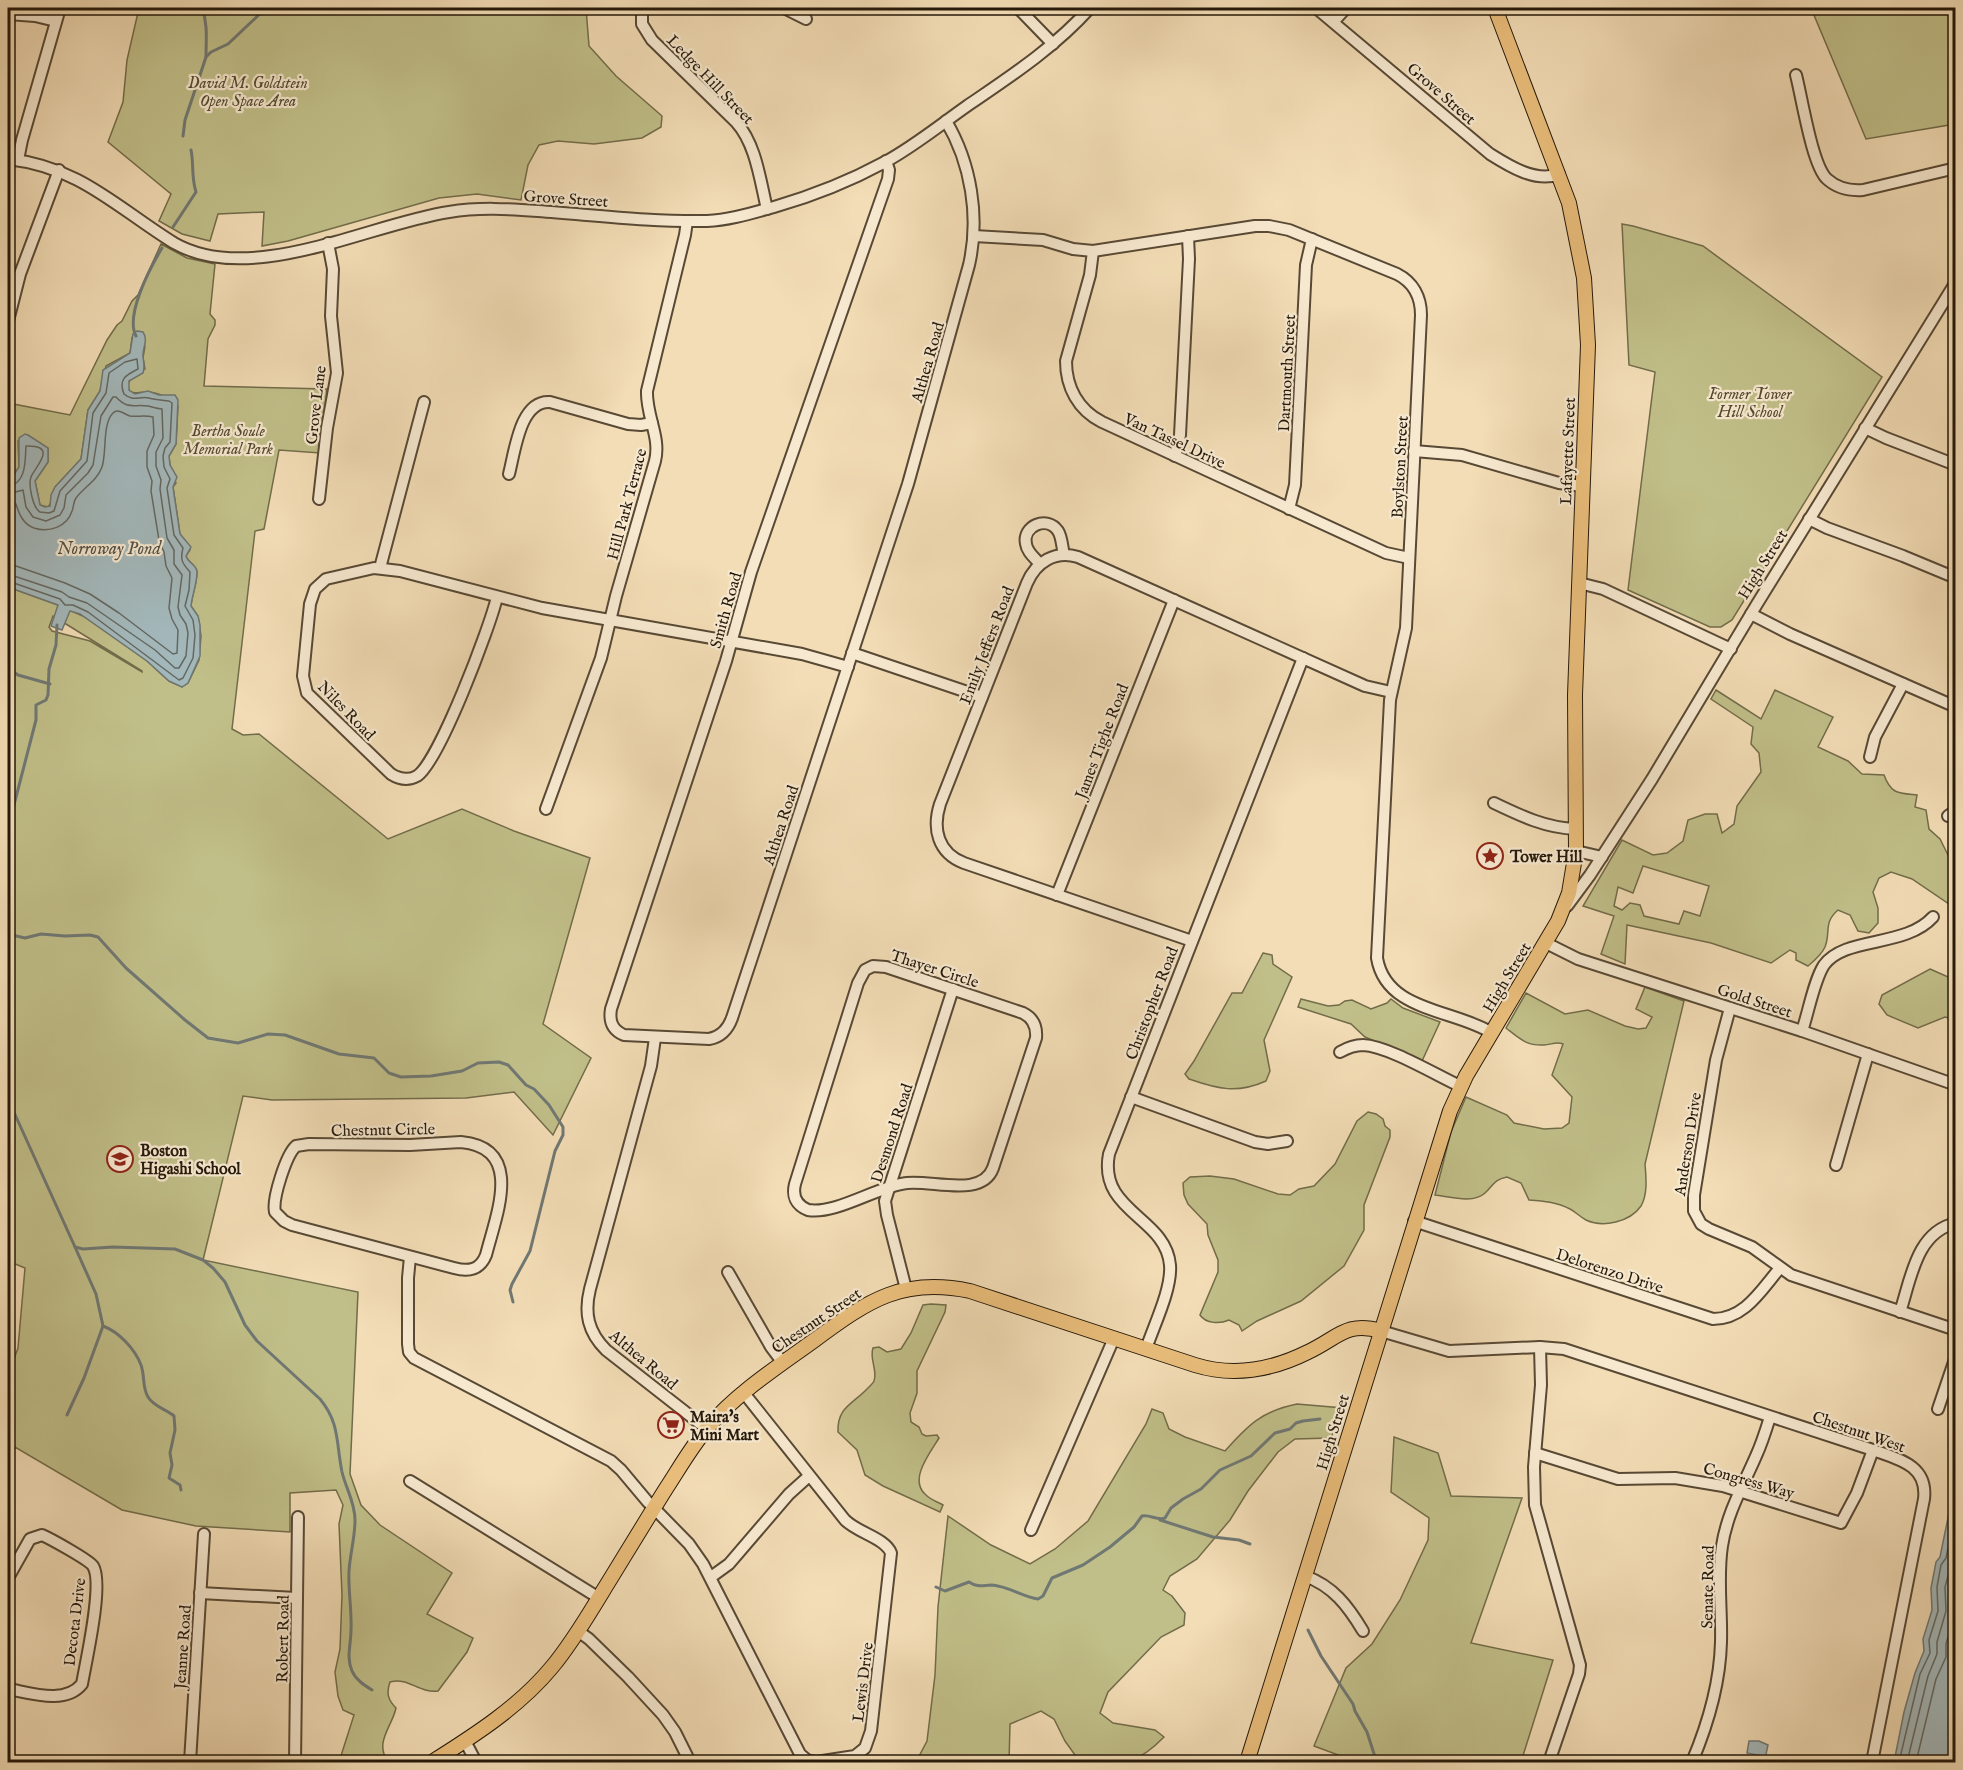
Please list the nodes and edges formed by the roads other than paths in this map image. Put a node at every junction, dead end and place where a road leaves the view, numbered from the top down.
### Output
1 (60, 8) edge
2 (642, 8) edge
3 (784, 8) edge
4 (1017, 8) edge
5 (1090, 8) edge
6 (1316, 8) edge
7 (1346, 8) edge
8 (1495, 8) edge
9 (8, 14) edge
10 (806, 18) dead end
11 (56, 21) junction
12 (1334, 21) junction
13 (1053, 45) junction
14 (1796, 75) dead end
15 (945, 121) junction
16 (13, 160) edge
17 (886, 161) junction
18 (1956, 168) edge
19 (59, 170) junction
20 (1559, 174) junction
21 (767, 209) junction
22 (687, 220) junction
23 (974, 236) junction
24 (1188, 236) junction
25 (1312, 239) junction
26 (328, 243) junction
27 (1093, 251) junction
28 (1956, 282) edge
29 (11, 294) edge
30 (8, 321) edge
31 (424, 402) dead end
32 (652, 423) junction
33 (1865, 428) junction
34 (1414, 451) junction
35 (1175, 456) junction
36 (1956, 465) edge
37 (509, 474) dead end
38 (1582, 486) junction
39 (319, 499) dead end
40 (1289, 508) junction
41 (1809, 519) junction
42 (1064, 555) junction
43 (1409, 558) junction
44 (1040, 564) junction
45 (380, 568) junction
46 (1956, 578) edge
47 (1579, 583) junction
48 (497, 597) junction
49 (1174, 600) junction
50 (1751, 614) junction
51 (610, 620) junction
52 (731, 641) junction
53 (1731, 649) junction
54 (852, 653) junction
55 (1303, 658) junction
56 (848, 667) junction
57 (1903, 684) junction
58 (1391, 692) junction
59 (982, 697) junction
60 (1956, 707) edge
61 (1870, 757) dead end
62 (1494, 803) dead end
63 (546, 809) dead end
64 (1576, 829) junction
65 (1576, 851) junction
66 (1602, 857) junction
67 (1058, 895) junction
68 (1564, 909) junction
69 (1932, 916) dead end
70 (1192, 941) junction
71 (1546, 943) junction
72 (953, 989) junction
73 (1730, 1008) junction
74 (1802, 1031) junction
75 (1492, 1033) junction
76 (655, 1038) junction
77 (1340, 1052) dead end
78 (1868, 1054) junction
79 (1956, 1085) edge
80 (1460, 1086) junction
81 (1131, 1097) junction
82 (1287, 1141) dead end
83 (1836, 1165) dead end
84 (890, 1187) junction
85 (1414, 1221) junction
86 (1956, 1222) edge
87 (410, 1257) junction
88 (1780, 1268) junction
89 (728, 1272) dead end
90 (906, 1289) junction
91 (1900, 1312) junction
92 (1956, 1330) edge
93 (1381, 1331) junction
94 (1114, 1338) junction
95 (1540, 1347) junction
96 (1146, 1349) junction
97 (1956, 1356) edge
98 (783, 1363) junction
99 (744, 1393) junction
100 (1938, 1409) dead end
101 (1770, 1417) junction
102 (707, 1429) junction
103 (1873, 1450) junction
104 (1535, 1453) junction
105 (809, 1476) junction
106 (410, 1481) dead end
107 (1739, 1491) junction
108 (654, 1508) junction
109 (298, 1517) dead end
110 (1031, 1530) dead end
111 (204, 1534) dead end
112 (1305, 1576) junction
113 (711, 1577) junction
114 (8, 1578) edge
115 (200, 1593) junction
116 (297, 1598) junction
117 (599, 1598) junction
118 (578, 1631) junction
119 (1363, 1631) dead end
120 (8, 1689) edge
121 (465, 1741) junction
122 (190, 1762) edge
123 (295, 1762) edge
124 (432, 1762) edge
125 (476, 1762) edge
126 (690, 1762) edge
127 (1247, 1762) edge
128 (1549, 1762) edge
129 (1692, 1762) edge
130 (1872, 1762) edge

1 - 11 street
2 - 21 street, Ledge Hill Street
3 - 10 street
4 - 13 street
5 - 13 street, Grove Street
6 - 12 street, Grove Street
7 - 12 street
8 - 20 main road, Lafayette Street
9 - 11 street
11 - 16 street
12 - 20 street, Grove Street
13 - 15 street, Grove Street
14 - 18 street
15 - 17 street, Grove Street
15 - 23 street, Althea Road
16 - 19 street, Grove Street
17 - 21 street, Grove Street
17 - 52 street, Smith Road
19 - 26 street, Grove Street
19 - 29 street
20 - 38 main road, Lafayette Street
21 - 22 street, Grove Street
22 - 26 street, Grove Street
22 - 32 street, Hill Park Terrace
23 - 27 street, Boylston Street
23 - 54 street, Althea Road
24 - 25 street, Boylston Street
24 - 27 street, Boylston Street
24 - 35 street
25 - 34 street, Boylston Street
25 - 40 street, Dartmouth Street
26 - 39 street, Grove Lane
27 - 35 street, Van Tassel Drive
28 - 33 street, High Street
29 - 30 street
31 - 45 street
32 - 37 street
32 - 51 street, Hill Park Terrace
33 - 36 street
33 - 41 street, High Street
34 - 38 street
34 - 43 street, Boylston Street
35 - 40 street, Van Tassel Drive
38 - 47 main road, Lafayette Street
40 - 43 street, Van Tassel Drive
41 - 46 street
41 - 50 street, High Street
42 - 44 street
42 - 44 street
42 - 49 street
43 - 58 street, Boylston Street
44 - 59 street, Emily Jeffers Road
45 - 48 street, Niles Road
45 - 48 street, Niles Road
47 - 53 street
47 - 64 main road, Lafayette Street
48 - 51 street, Niles Road
49 - 55 street
49 - 67 street, James Tighe Road
50 - 53 street, High Street
50 - 57 street
51 - 52 street, Niles Road
51 - 63 street, Hill Park Terrace
52 - 56 street, Niles Road
52 - 76 street, Smith Road
53 - 66 street, High Street
54 - 56 street, Althea Road
54 - 59 street
55 - 58 street
55 - 70 street, Christopher Road
56 - 76 street, Althea Road
57 - 60 street
57 - 61 street
58 - 75 street, Boylston Street
59 - 67 street, Emily Jeffers Road
62 - 64 street
64 - 65 main road, Lafayette Street
65 - 66 street
65 - 68 main road, Lafayette Street
66 - 68 street, High Street
67 - 70 street, Emily Jeffers Road
68 - 71 main road, High Street
69 - 74 street
70 - 81 street, Christopher Road
71 - 73 street, Gold Street
71 - 75 main road, High Street
72 - 84 street, Desmond Road
72 - 84 street, Thayer Circle
72 - 84 street, Thayer Circle
73 - 74 street, Gold Street
73 - 88 street, Anderson Drive
74 - 78 street, Gold Street
75 - 80 main road, High Street
76 - 102 street, Althea Road
77 - 80 street
78 - 79 street, Gold Street
78 - 83 street
80 - 85 main road, High Street
81 - 82 street
81 - 96 street, Christopher Road
84 - 90 street, Desmond Road
85 - 88 street, Delorenzo Drive
85 - 93 main road, High Street
86 - 91 street
87 - 87 street, Chestnut Circle
87 - 108 street
88 - 91 street, Anderson Drive
89 - 98 street
90 - 94 main road, Chestnut Street
90 - 98 main road, Chestnut Street
91 - 92 street, Anderson Drive
93 - 95 street, Chestnut West
93 - 96 main road, Chestnut Street
93 - 112 main road, High Street
94 - 96 main road, Chestnut Street
94 - 110 street
95 - 101 street, Chestnut West
95 - 104 street
97 - 100 street
98 - 99 main road, Chestnut Street
99 - 102 main road, Chestnut Street
99 - 105 street, Lewis Drive
101 - 103 street, Chestnut West
101 - 107 street, Senate Road
102 - 108 main road, Chestnut Street
103 - 107 street, Congress Way
103 - 130 street, Chestnut West
104 - 107 street, Congress Way
104 - 128 street
105 - 113 street
105 - 113 street, Lewis Drive
106 - 117 street
107 - 129 street, Senate Road
108 - 113 street, Lewis Drive
108 - 117 main road, Chestnut Street
109 - 116 street, Robert Road
111 - 115 street, Jeanne Road
112 - 119 street
112 - 127 main road, High Street
114 - 120 street, Decota Drive
115 - 116 street
115 - 122 street, Jeanne Road
116 - 123 street, Robert Road
117 - 118 main road, Chestnut Street
118 - 121 main road, Chestnut Street
118 - 126 street
121 - 124 main road, Chestnut Street
121 - 125 street

